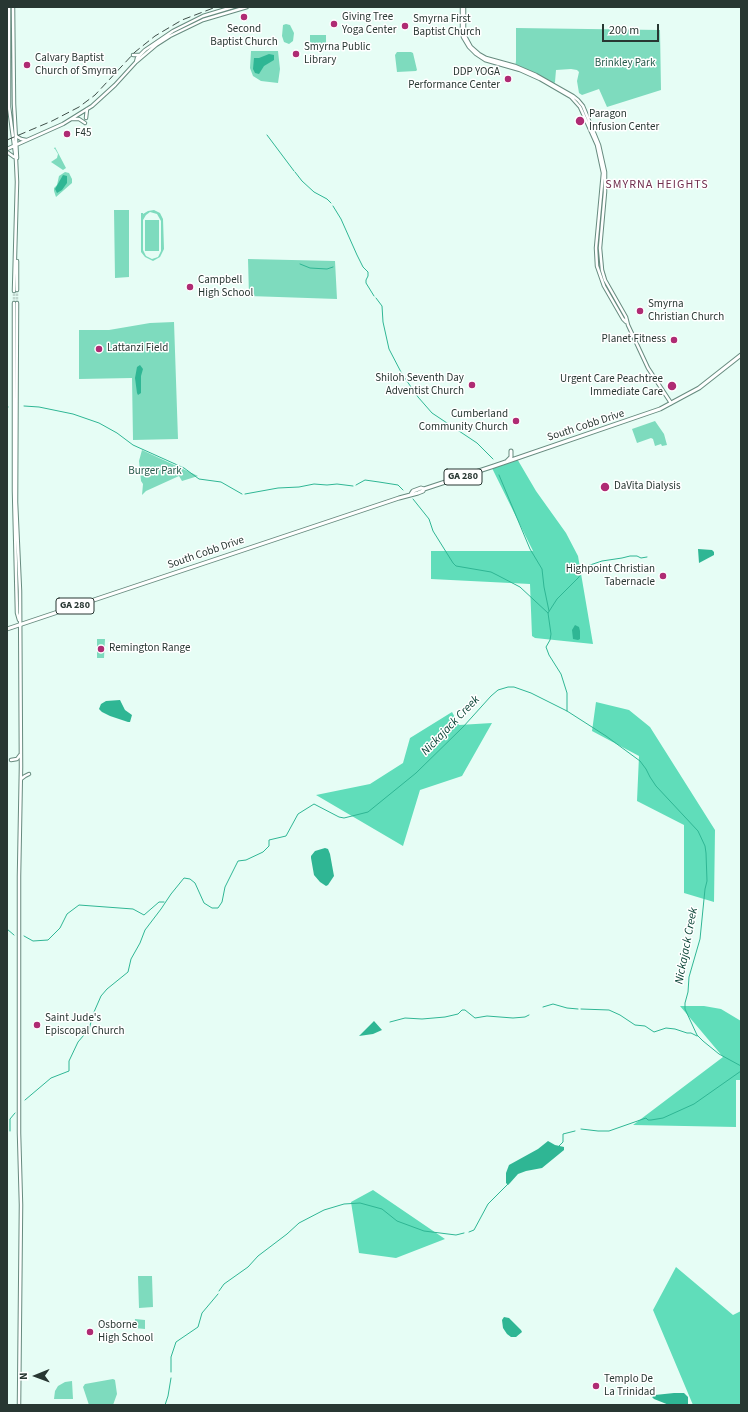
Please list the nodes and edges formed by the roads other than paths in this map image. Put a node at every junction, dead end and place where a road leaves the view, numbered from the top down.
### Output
1 (8, 7) edge
2 (13, 7) edge
3 (233, 7) edge
4 (247, 7) edge
5 (463, 7) edge
6 (134, 55) dead end
7 (140, 55) junction
8 (136, 62) junction
9 (87, 109) junction
10 (86, 118) dead end
11 (71, 119) junction
12 (85, 123) dead end
13 (16, 136) junction
14 (27, 140) junction
15 (15, 145) junction
16 (7, 149) edge
17 (7, 152) edge
18 (14, 157) dead end
19 (16, 291) tunnel mouth
20 (15, 303) tunnel mouth
21 (741, 355) edge
22 (671, 404) junction
23 (511, 451) dead end
24 (506, 462) junction
25 (20, 625) junction
26 (7, 629) edge
27 (21, 755) junction
28 (11, 760) dead end
29 (29, 774) dead end
30 (21, 780) junction
31 (19, 1405) edge

1 - 15 main road
2 - 13 main road
3 - 7 main road
4 - 8 main road
5 - 22 main road
6 - 7 main road
7 - 8 main road
8 - 9 main road
9 - 10 main road
9 - 11 main road
11 - 12 main road
11 - 14 main road
13 - 14 main road
13 - 15 main road
14 - 15 main road
15 - 16 main road
15 - 19 main road
17 - 18 main road
20 - 25 main road
21 - 22 main road, South Cobb Drive / GA 280
22 - 24 main road, South Cobb Drive / GA 280
23 - 24 main road
24 - 25 main road, South Cobb Drive / GA 280
25 - 26 main road, South Cobb Drive / GA 280
25 - 27 main road
27 - 28 main road
27 - 30 main road
29 - 30 main road
30 - 31 main road

